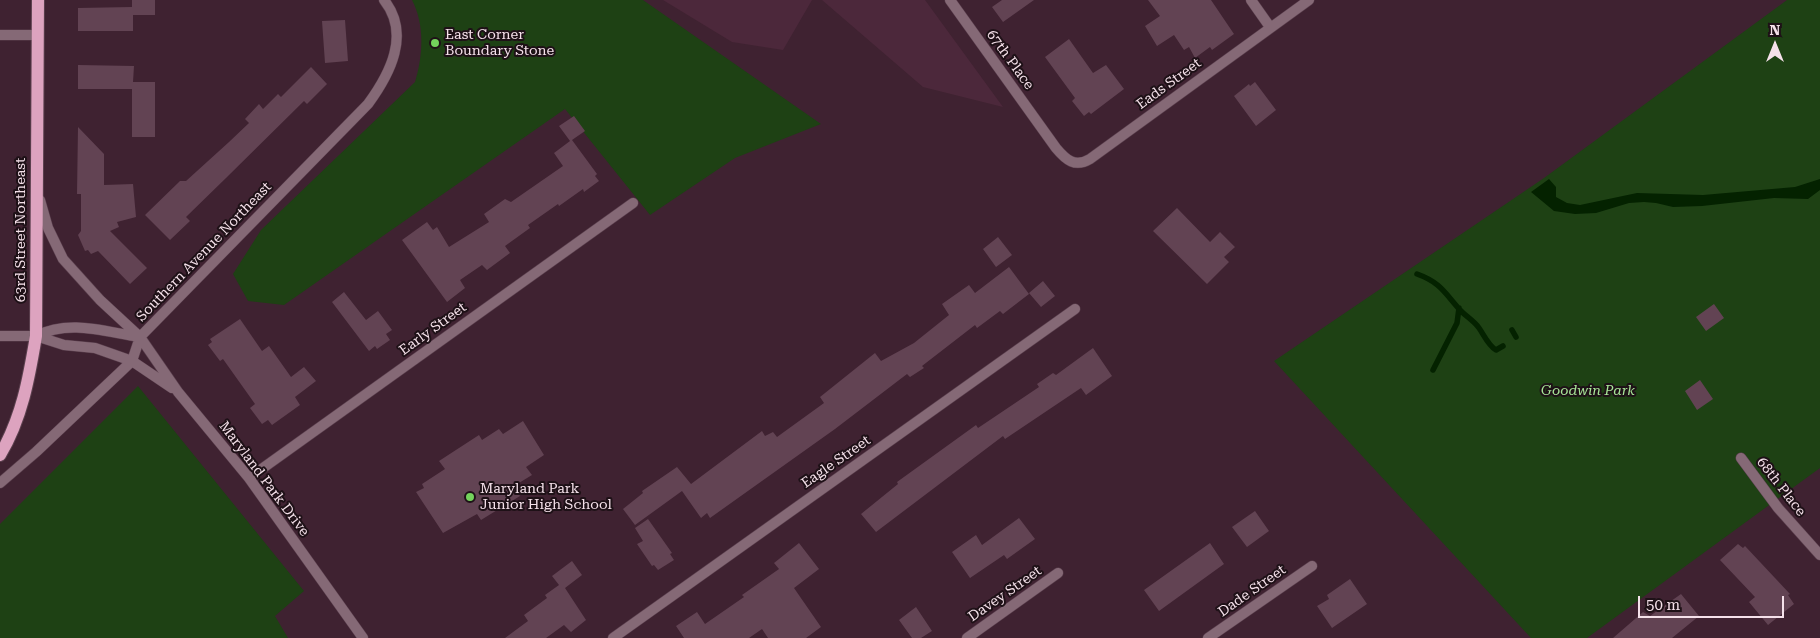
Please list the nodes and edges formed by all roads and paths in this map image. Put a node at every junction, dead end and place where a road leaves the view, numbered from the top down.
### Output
1 (38, 0) edge
2 (384, 0) edge
3 (950, 0) edge
4 (1251, 0) edge
5 (1309, 0) edge
6 (1270, 27) junction
7 (0, 35) edge
8 (37, 35) junction
9 (1047, 137) joint
10 (37, 184) junction
11 (633, 203) dead end
12 (1075, 309) dead end
13 (0, 336) edge
14 (36, 336) junction
15 (140, 337) junction
16 (132, 361) junction
17 (178, 392) junction
18 (0, 455) edge
19 (1740, 458) dead end
20 (249, 478) junction
21 (0, 483) edge
22 (1820, 555) edge
23 (1312, 566) dead end
24 (1058, 573) dead end
25 (363, 638) edge
26 (613, 638) edge
27 (967, 638) edge
28 (1208, 638) edge

1 - 8 main road, 63rd Street Northeast
2 - 15 street, Southern Avenue Northeast
3 - 9 street, 67th Place
4 - 6 street
5 - 6 street, Eads Street
6 - 9 street, Eads Street
7 - 8 street
8 - 10 main road, 63rd Street Northeast
10 - 14 main road, 63rd Street Northeast
10 - 15 street, Maryland Park Drive
11 - 20 street, Early Street
12 - 26 street, Eagle Street
13 - 14 street
14 - 15 street
14 - 16 street
14 - 18 main road, 63rd Street Northeast
15 - 16 street, Southern Avenue Northeast
15 - 17 street, Maryland Park Drive
16 - 17 street
16 - 21 street, Southern Avenue Northeast
17 - 20 street, Maryland Park Drive
19 - 22 street, 68th Place
20 - 25 street, Maryland Park Drive
23 - 28 street, Dade Street
24 - 27 street, Davey Street

